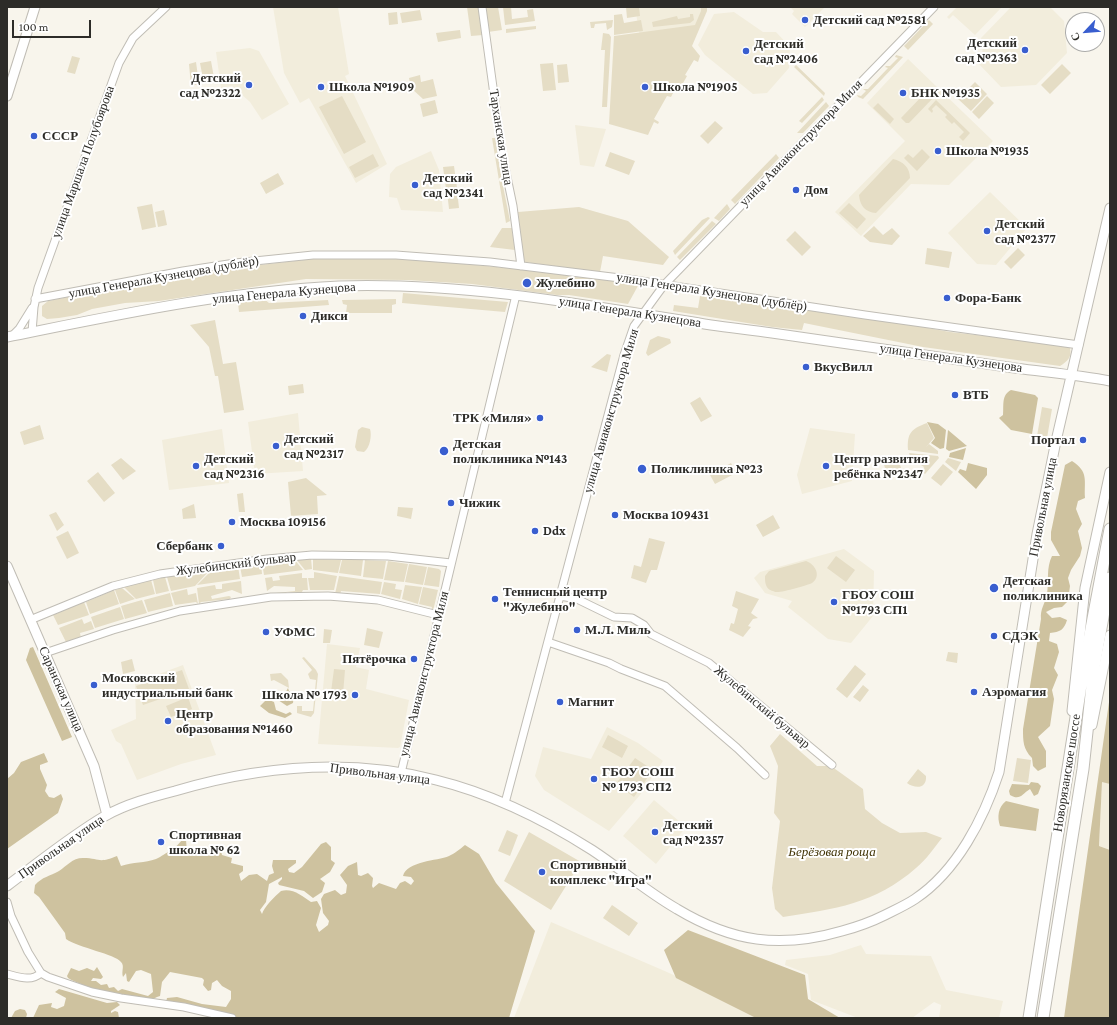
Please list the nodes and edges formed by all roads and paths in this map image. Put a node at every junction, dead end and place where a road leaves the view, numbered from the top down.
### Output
1 (35, 7) edge
2 (166, 7) edge
3 (482, 7) edge
4 (934, 7) edge
5 (7, 96) edge
6 (1110, 208) edge
7 (521, 266) junction
8 (664, 284) junction
9 (516, 295) junction
10 (34, 303) junction
11 (642, 313) junction
12 (42, 330) junction
13 (32, 332) junction
14 (10, 336) edge
15 (1079, 345) junction
16 (1073, 374) junction
17 (1110, 382) edge
18 (1110, 472) edge
19 (1110, 529) edge
20 (451, 563) junction
21 (7, 566) edge
22 (1110, 578) edge
23 (560, 596) junction
24 (438, 615) junction
25 (30, 620) junction
26 (1110, 635) edge
27 (548, 642) junction
28 (45, 653) junction
29 (1083, 764) junction
30 (832, 765) dead end
31 (1068, 765) junction
32 (401, 773) junction
33 (765, 775) dead end
34 (505, 803) junction
35 (107, 815) junction
36 (7, 886) edge
37 (7, 902) edge
38 (41, 972) junction
39 (7, 974) edge
40 (232, 1018) edge
41 (1029, 1018) edge
42 (1043, 1018) edge

1 - 5 main road
2 - 10 street, улица Маршала Полубоярова
3 - 7 street, Тарханская улица
4 - 8 street, улица Авиаконструктора Миля
6 - 15 main road, Привольная улица
7 - 8 street, улица Генерала Кузнецова (дублёр)
7 - 10 street, улица Генерала Кузнецова (дублёр)
8 - 11 street, улица Авиаконструктора Миля
8 - 15 street, улица Генерала Кузнецова (дублёр)
9 - 11 main road, улица Генерала Кузнецова
9 - 12 main road, улица Генерала Кузнецова
9 - 20 street, улица Авиаконструктора Миля
10 - 12 street
10 - 13 street, улица Маршала Полубоярова
10 - 14 street
11 - 16 main road, улица Генерала Кузнецова
11 - 23 street, улица Авиаконструктора Миля
12 - 13 main road, улица Генерала Кузнецова
13 - 14 main road, улица Генерала Кузнецова
15 - 16 main road, Привольная улица
16 - 17 main road, улица Генерала Кузнецова
16 - 34 main road, Привольная улица
18 - 31 main road
19 - 31 highway, Новорязанское шоссе
20 - 24 street, улица Авиаконструктора Миля
20 - 25 street, Жулебинский бульвар
21 - 25 main road, Саранская улица
22 - 29 highway, Новорязанское шоссе
23 - 27 street, улица Авиаконструктора Миля
23 - 30 street, Жулебинский бульвар
24 - 28 street
24 - 32 street, улица Авиаконструктора Миля
25 - 28 main road, Саранская улица
26 - 29 main road
27 - 33 street
27 - 34 street, улица Авиаконструктора Миля
28 - 35 main road, Саранская улица
29 - 42 highway, Новорязанское шоссе
31 - 41 highway, Новорязанское шоссе
32 - 34 main road, Привольная улица
32 - 35 main road, Привольная улица
35 - 36 main road, Привольная улица
37 - 38 street
38 - 39 street
38 - 40 street

